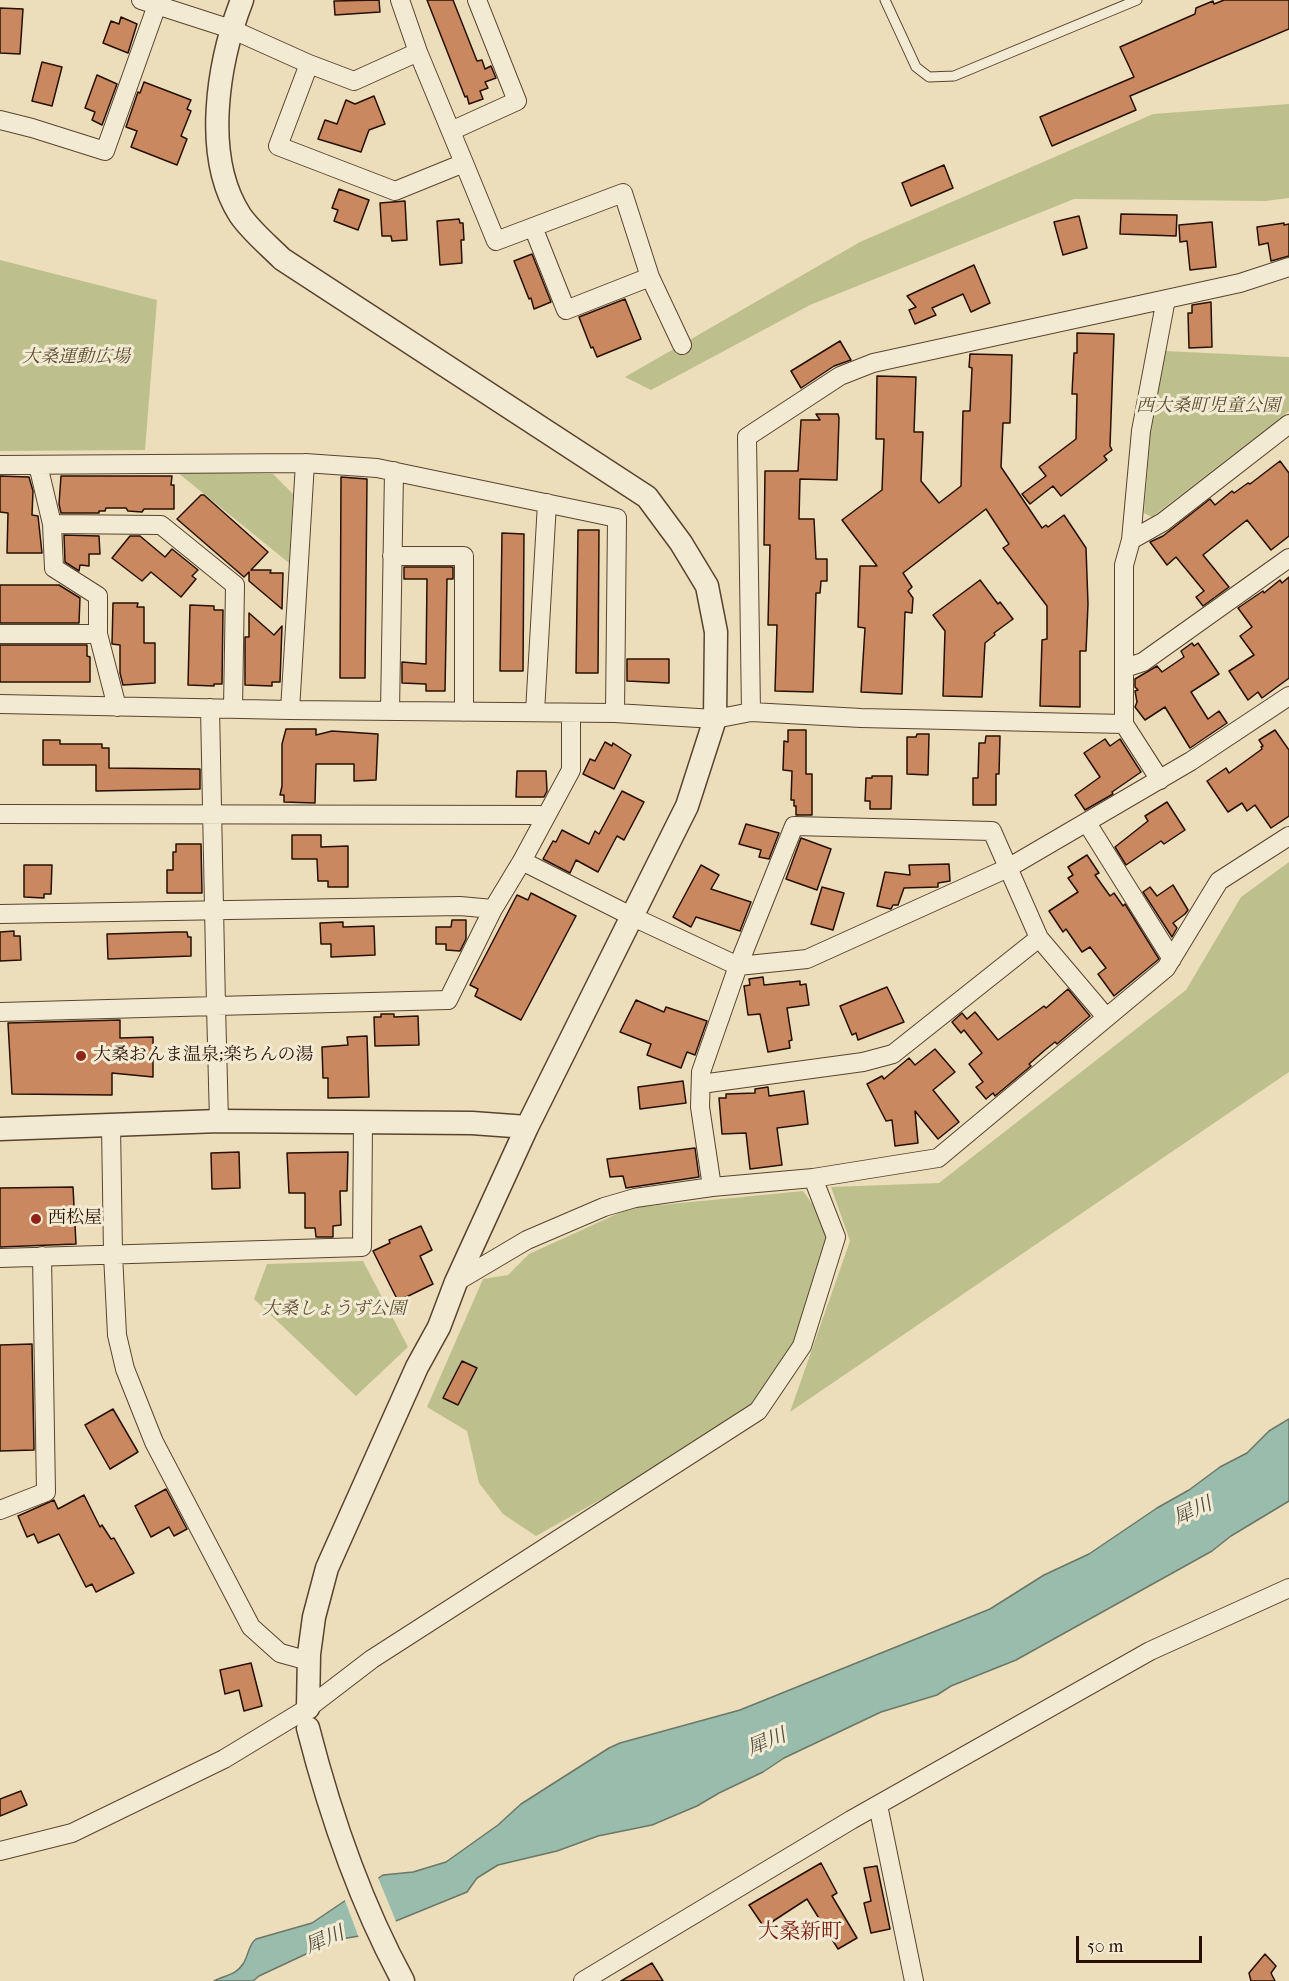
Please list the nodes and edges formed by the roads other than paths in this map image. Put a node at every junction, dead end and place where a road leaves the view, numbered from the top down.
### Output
1 (242, 0) edge
2 (400, 0) edge
3 (477, 0) edge
4 (885, 0) edge
5 (1137, 0) edge
6 (149, 3) edge
7 (231, 29) junction
8 (418, 52) junction
9 (309, 64) junction
10 (0, 120) edge
11 (451, 131) junction
12 (464, 163) junction
13 (533, 227) junction
14 (1289, 267) edge
15 (650, 277) junction
16 (1166, 299) junction
17 (681, 345) dead end
18 (1289, 424) edge
19 (304, 463) junction
20 (0, 465) edge
21 (38, 465) junction
22 (394, 471) junction
23 (547, 503) junction
24 (52, 524) junction
25 (1131, 540) junction
26 (392, 556) junction
27 (1289, 558) edge
28 (0, 634) edge
29 (98, 634) junction
30 (1125, 668) junction
31 (1289, 696) edge
32 (0, 704) edge
33 (117, 707) junction
34 (210, 708) junction
35 (233, 709) junction
36 (290, 710) junction
37 (390, 711) junction
38 (464, 712) junction
39 (535, 712) junction
40 (751, 712) junction
41 (571, 713) junction
42 (615, 713) junction
43 (715, 719) junction
44 (1124, 724) junction
45 (1160, 780) junction
46 (0, 814) edge
47 (212, 814) junction
48 (546, 815) junction
49 (1087, 823) junction
50 (1289, 836) edge
51 (522, 861) junction
52 (1008, 868) junction
53 (493, 909) junction
54 (214, 912) junction
55 (0, 914) edge
56 (631, 916) junction
57 (1039, 938) junction
58 (1172, 959) junction
59 (738, 966) junction
60 (216, 1005) junction
61 (0, 1012) edge
62 (1106, 1017) junction
63 (701, 1084) junction
64 (219, 1121) junction
65 (363, 1122) junction
66 (111, 1125) junction
67 (527, 1127) junction
68 (0, 1129) edge
69 (813, 1178) junction
70 (712, 1187) junction
71 (113, 1254) junction
72 (42, 1256) junction
73 (0, 1258) edge
74 (456, 1282) junction
75 (0, 1510) edge
76 (1289, 1588) edge
77 (309, 1661) junction
78 (308, 1718) junction
79 (878, 1805) junction
80 (0, 1851) edge
81 (399, 1975) edge
82 (583, 1981) edge
83 (914, 1981) edge

1 - 7 street
2 - 8 street
3 - 11 street
4 - 5 lane
6 - 7 street
6 - 10 street
7 - 9 street
7 - 43 street
8 - 9 street
8 - 11 street
9 - 12 street
11 - 12 street
12 - 13 street
13 - 15 street
13 - 15 street
14 - 16 street
15 - 17 street
16 - 25 street
16 - 40 street
18 - 25 street
19 - 21 street
19 - 22 street
19 - 36 street
20 - 21 street
21 - 24 street
22 - 23 street
22 - 26 street
23 - 39 street
23 - 42 street
24 - 29 street
24 - 35 street
25 - 30 street
26 - 37 street
26 - 38 street
27 - 30 street
28 - 29 street
29 - 33 street
30 - 44 street
31 - 45 street
32 - 33 street
33 - 34 street
34 - 35 street
34 - 47 street
35 - 36 street
36 - 37 street
37 - 38 street
38 - 39 street
39 - 41 street
40 - 43 street
40 - 44 street
41 - 42 street
41 - 48 street
42 - 43 street
43 - 56 street
44 - 45 street
45 - 49 street
46 - 47 street
47 - 48 street
47 - 54 street
48 - 51 street
49 - 52 street
49 - 58 street
50 - 58 street
51 - 53 street
51 - 56 street
52 - 57 street
52 - 59 street
52 - 59 street
53 - 54 street
53 - 60 street
54 - 55 street
54 - 60 street
56 - 59 street
56 - 67 street
57 - 62 street
57 - 63 street
58 - 62 street
59 - 63 street
60 - 61 street
60 - 64 street
62 - 69 street
63 - 70 street
64 - 65 street
64 - 66 street
65 - 67 street
65 - 71 street
66 - 68 street
66 - 71 street
67 - 74 street
69 - 70 street
69 - 78 street
70 - 74 street
71 - 72 street
71 - 77 street
72 - 73 street
72 - 75 street
74 - 77 street
76 - 79 street
77 - 78 street
78 - 80 street
78 - 81 street
79 - 82 street
79 - 83 street

